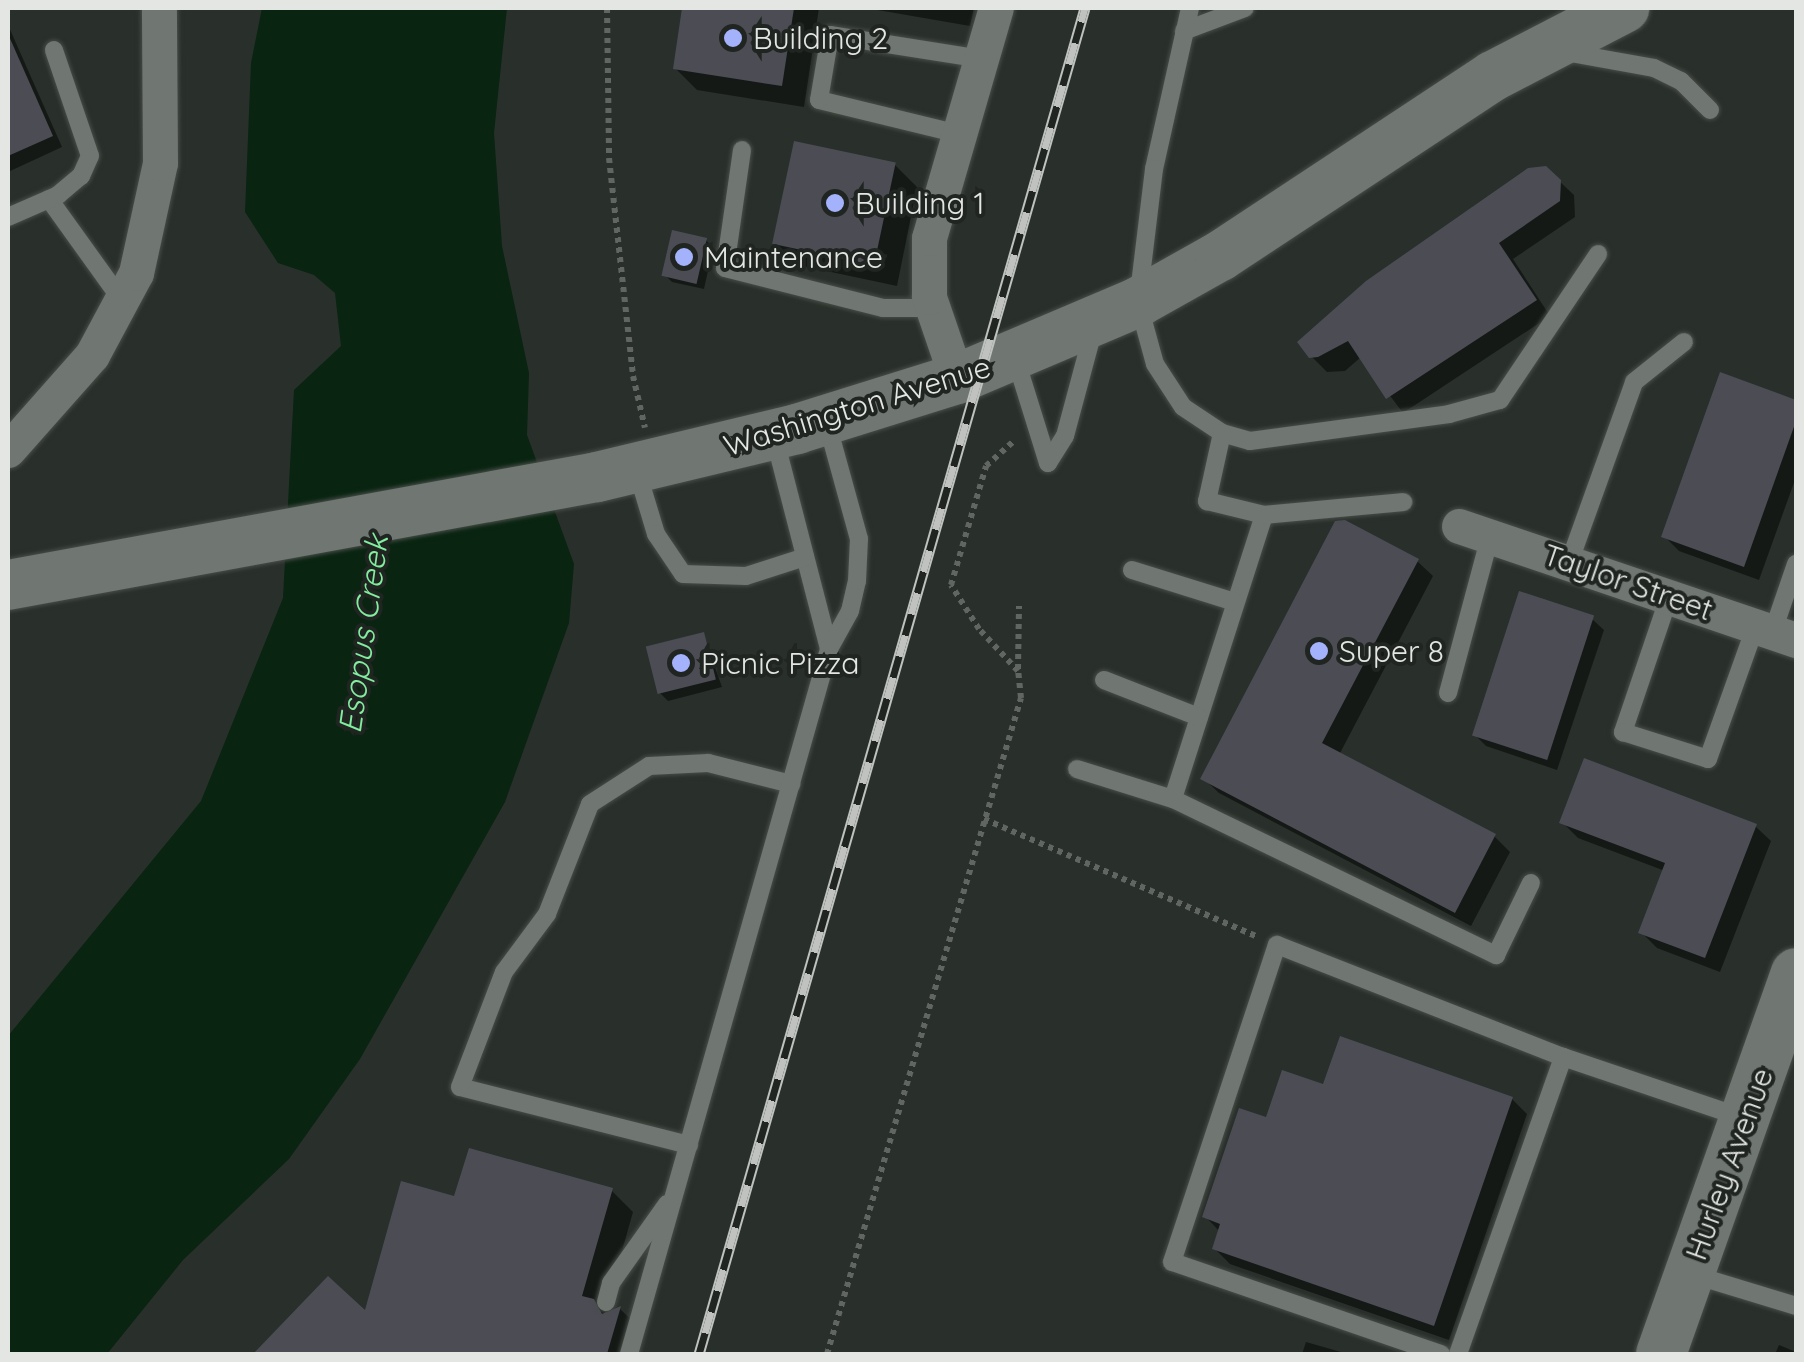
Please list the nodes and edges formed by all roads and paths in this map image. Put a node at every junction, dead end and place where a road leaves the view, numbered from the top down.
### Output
1 (159, 8) edge
2 (607, 8) edge
3 (996, 8) edge
4 (1190, 8) edge
5 (1245, 8) edge
6 (1624, 8) edge
7 (1184, 31) junction
8 (54, 50) dead end
9 (1539, 50) junction
10 (981, 59) junction
11 (1710, 110) dead end
12 (960, 134) junction
13 (742, 150) dead end
14 (48, 199) junction
15 (8, 217) edge
16 (1598, 254) dead end
17 (123, 302) junction
18 (932, 308) junction
19 (1116, 312) junction
20 (1684, 342) dead end
21 (1015, 356) junction
22 (957, 379) junction
23 (826, 420) junction
24 (1222, 433) junction
25 (1025, 434) dead end
26 (774, 435) junction
27 (9, 439) edge
28 (629, 468) junction
29 (1403, 502) dead end
30 (1264, 515) junction
31 (1474, 531) joint
32 (805, 556) junction
33 (1570, 563) junction
34 (1796, 564) edge
35 (1132, 570) dead end
36 (8, 585) edge
37 (1670, 596) junction
38 (1236, 602) junction
39 (1019, 606) dead end
40 (1775, 632) edge
41 (829, 649) junction
42 (1018, 671) junction
43 (1104, 680) dead end
44 (1448, 694) dead end
45 (1198, 717) junction
46 (1077, 769) dead end
47 (791, 784) junction
48 (1173, 799) junction
49 (984, 819) junction
50 (1531, 884) dead end
51 (1277, 945) junction
52 (1796, 973) edge
53 (1564, 1057) junction
54 (1746, 1119) junction
55 (689, 1145) junction
56 (676, 1192) junction
57 (1690, 1274) junction
58 (606, 1302) dead end
59 (1796, 1306) edge
60 (630, 1354) edge
61 (827, 1354) edge
62 (1442, 1354) edge
63 (1458, 1354) edge
64 (1661, 1354) edge

1 - 17 street
2 - 28 path
3 - 10 street
4 - 7 lane
5 - 7 lane
6 - 9 main road, Washington Avenue
7 - 19 lane
8 - 14 lane
9 - 11 lane
9 - 19 main road, Washington Avenue
10 - 12 street
10 - 12 lane
12 - 18 street
13 - 18 lane
14 - 15 lane
14 - 17 lane
16 - 24 lane
17 - 27 street
18 - 22 street
19 - 21 main road, Washington Avenue
19 - 21 lane
19 - 24 lane
20 - 33 lane
21 - 22 main road, Washington Avenue
22 - 23 main road, Washington Avenue
23 - 26 main road, Washington Avenue
23 - 41 lane
24 - 30 lane
25 - 42 path
26 - 28 main road, Washington Avenue
26 - 32 lane
28 - 32 lane
28 - 36 main road, Washington Avenue
29 - 30 lane
30 - 38 lane
31 - 33 street, Taylor Street
31 - 44 lane
32 - 41 lane
33 - 37 street, Taylor Street
34 - 40 lane
35 - 38 lane
37 - 40 street, Taylor Street
37 - 40 lane
38 - 45 lane
39 - 42 path
41 - 47 lane
42 - 49 path
43 - 45 lane
45 - 48 lane
46 - 48 lane
47 - 55 lane
47 - 55 lane
48 - 50 lane
49 - 51 path
49 - 61 path
51 - 53 lane
51 - 62 lane
52 - 54 main road, Hurley Avenue
53 - 54 lane
53 - 63 lane
54 - 57 main road, Hurley Avenue
55 - 56 lane
56 - 58 lane
56 - 60 lane
57 - 59 lane
57 - 64 main road, Hurley Avenue

